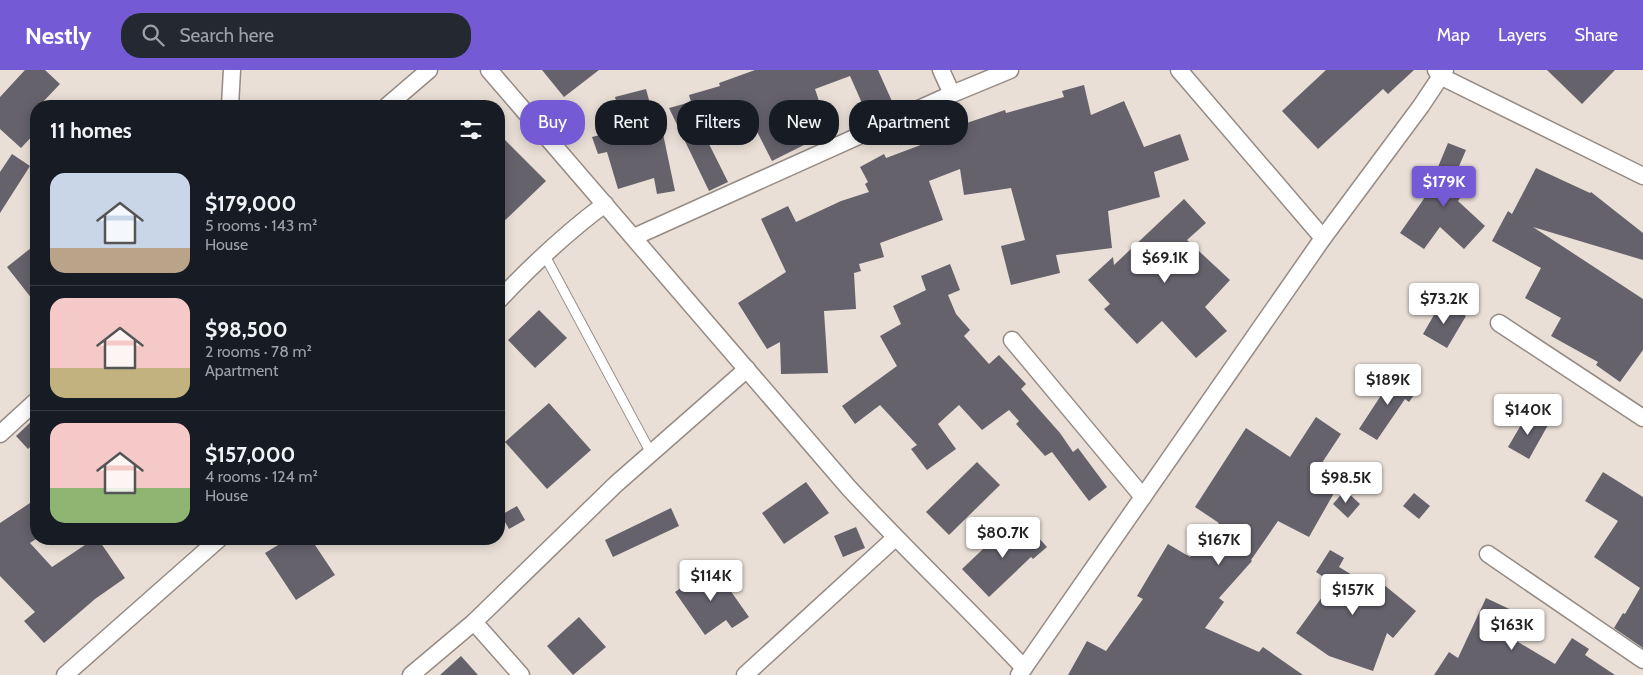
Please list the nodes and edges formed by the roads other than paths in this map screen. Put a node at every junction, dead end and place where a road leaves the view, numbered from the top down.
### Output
1 (232, 70) edge
2 (429, 70) edge
3 (489, 70) edge
4 (941, 70) edge
5 (1010, 70) edge
6 (1179, 70) edge
7 (1440, 72) edge
8 (952, 94) junction
9 (230, 100) edge
10 (394, 100) edge
11 (1643, 176) edge
12 (604, 204) junction
13 (634, 237) junction
14 (1323, 238) junction
15 (544, 254) junction
16 (505, 294) edge
17 (1499, 322) dead end
18 (1012, 340) dead end
19 (747, 369) junction
20 (30, 406) edge
21 (1643, 418) edge
22 (0, 434) edge
23 (651, 454) junction
24 (1143, 497) junction
25 (895, 538) junction
26 (212, 545) edge
27 (1488, 554) dead end
28 (474, 622) junction
29 (1643, 660) edge
30 (1022, 672) edge
31 (67, 674) edge
32 (411, 675) edge
33 (520, 675) edge
34 (744, 675) edge

1 - 9 street
2 - 10 street
3 - 12 street
4 - 8 street
5 - 8 street
6 - 14 street
7 - 11 street
7 - 14 street
8 - 13 street
12 - 13 street
12 - 15 street
13 - 19 street
14 - 24 street
15 - 16 street
15 - 23 lane
17 - 21 street
18 - 24 street
19 - 23 street
19 - 25 street
20 - 22 street
23 - 28 street
24 - 30 street
25 - 30 street
25 - 34 street
26 - 31 street
27 - 29 street
28 - 32 street
28 - 33 street

